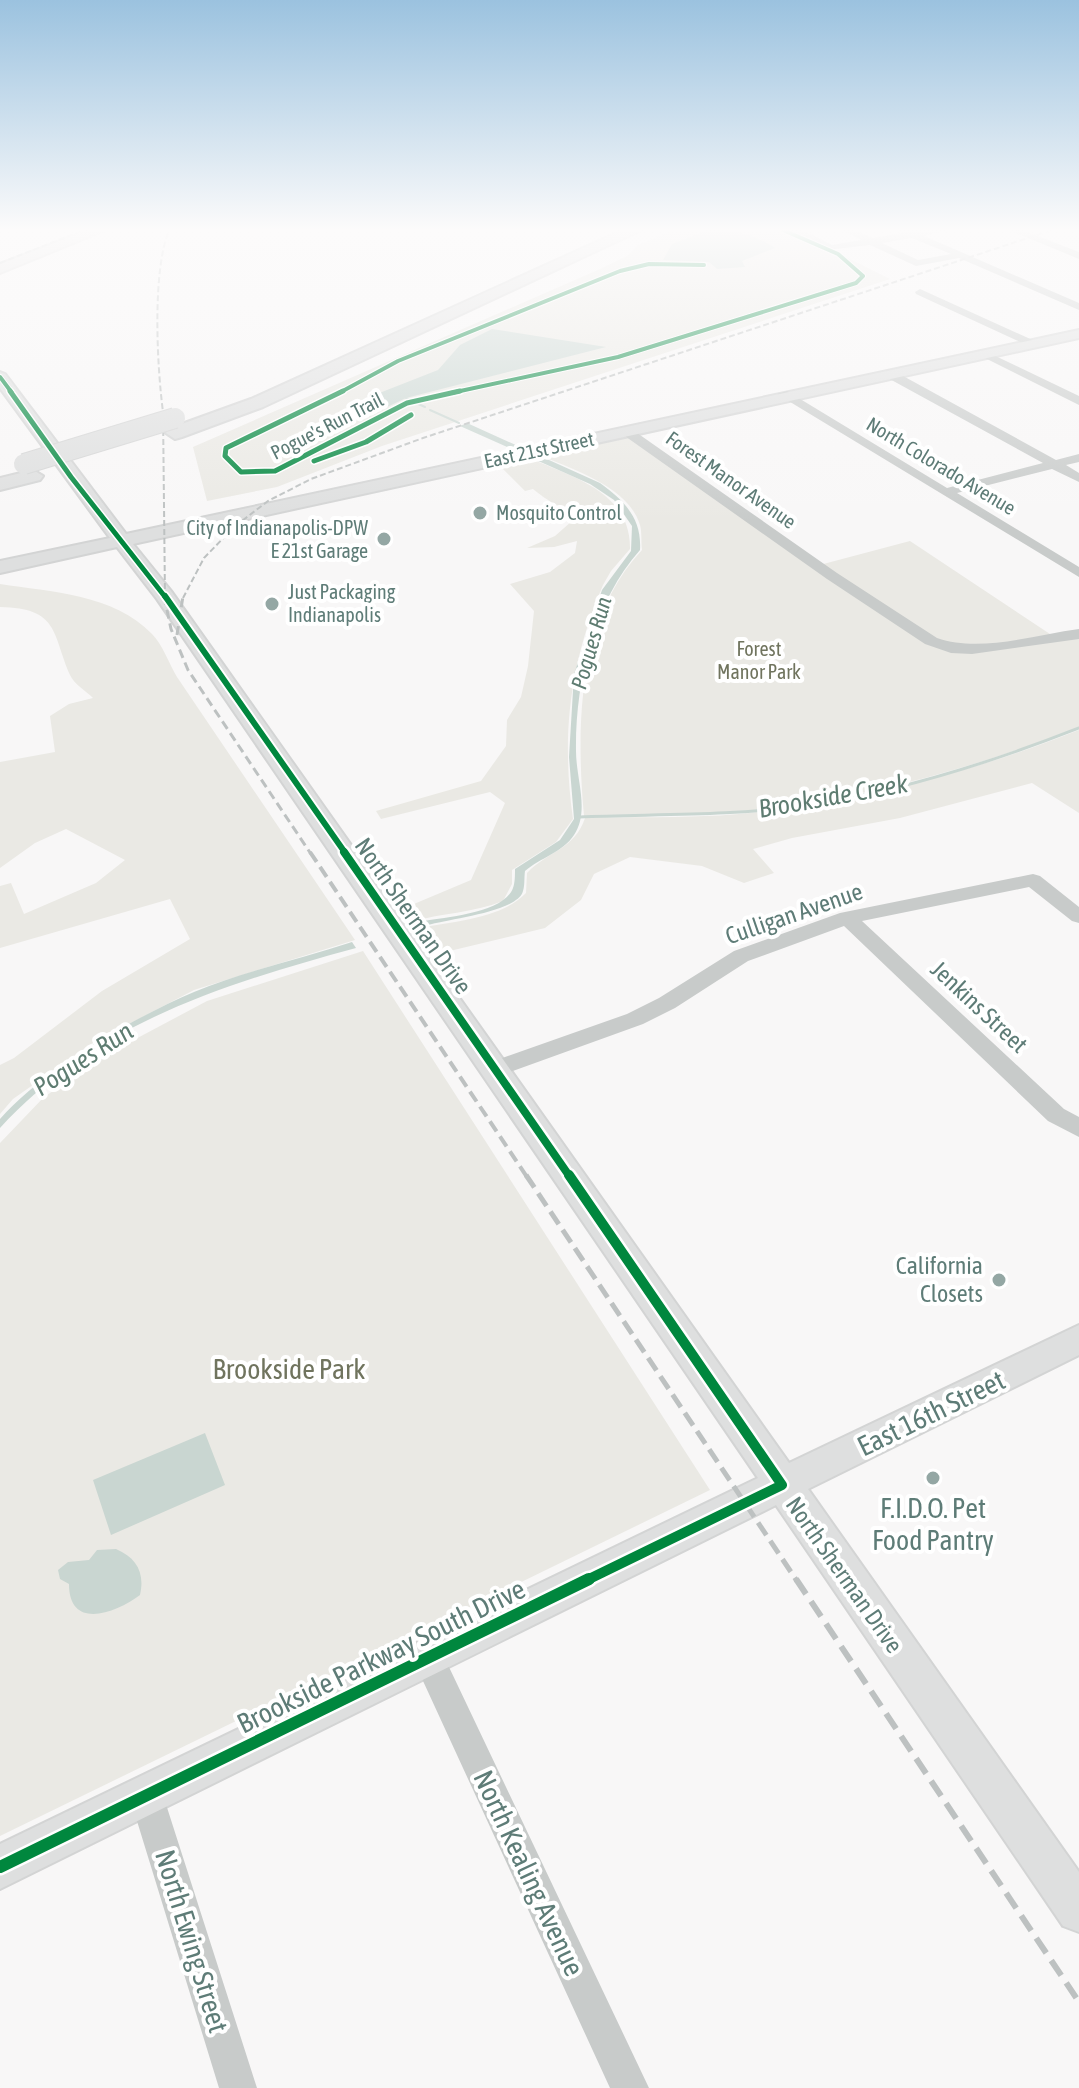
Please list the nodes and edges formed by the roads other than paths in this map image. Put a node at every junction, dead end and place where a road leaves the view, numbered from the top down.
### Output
1 (389, 327) edge
2 (422, 327) edge
3 (997, 327) edge
4 (1076, 337) edge
5 (1033, 344) junction
6 (985, 354) junction
7 (890, 374) junction
8 (0, 377) edge
9 (786, 395) junction
10 (6, 396) edge
11 (1079, 401) edge
12 (175, 426) junction
13 (626, 431) junction
14 (1079, 458) edge
15 (1054, 465) junction
16 (0, 470) edge
17 (28, 470) junction
18 (1079, 478) edge
19 (0, 484) edge
20 (946, 492) junction
21 (122, 540) junction
22 (0, 567) edge
23 (1079, 573) edge
24 (1079, 634) edge
25 (1079, 917) edge
26 (847, 918) junction
27 (496, 1069) junction
28 (1079, 1128) edge
29 (1079, 1339) edge
30 (782, 1485) junction
31 (428, 1657) junction
32 (146, 1795) junction
33 (0, 1867) edge
34 (1079, 1910) edge
35 (238, 2088) edge
36 (630, 2088) edge

1 - 12 highway
2 - 12 highway
3 - 5 street
4 - 5 main road, East 21st Street
5 - 6 main road, East 21st Street
6 - 7 main road, East 21st Street
6 - 11 street
7 - 9 main road, East 21st Street
7 - 15 street
8 - 10 main road, North Sherman Drive
9 - 13 main road, East 21st Street
9 - 20 street, North Colorado Avenue
10 - 21 main road, North Sherman Drive
12 - 17 highway
13 - 21 main road, East 21st Street
13 - 24 street, Forest Manor Avenue
14 - 15 street
15 - 18 street
15 - 20 street
16 - 17 highway
17 - 19 highway
20 - 23 street, North Colorado Avenue
21 - 22 main road, East 21st Street
21 - 27 main road, North Sherman Drive
25 - 26 street, Culligan Avenue
26 - 27 street, Culligan Avenue
26 - 28 street, Jenkins Street
27 - 30 main road, North Sherman Drive
29 - 30 main road, East 16th Street
30 - 31 main road, Brookside Parkway South Drive
30 - 34 main road, North Sherman Drive
31 - 32 main road, Brookside Parkway South Drive
31 - 36 street, North Kealing Avenue
32 - 33 main road, Brookside Parkway South Drive
32 - 35 street, North Ewing Street

